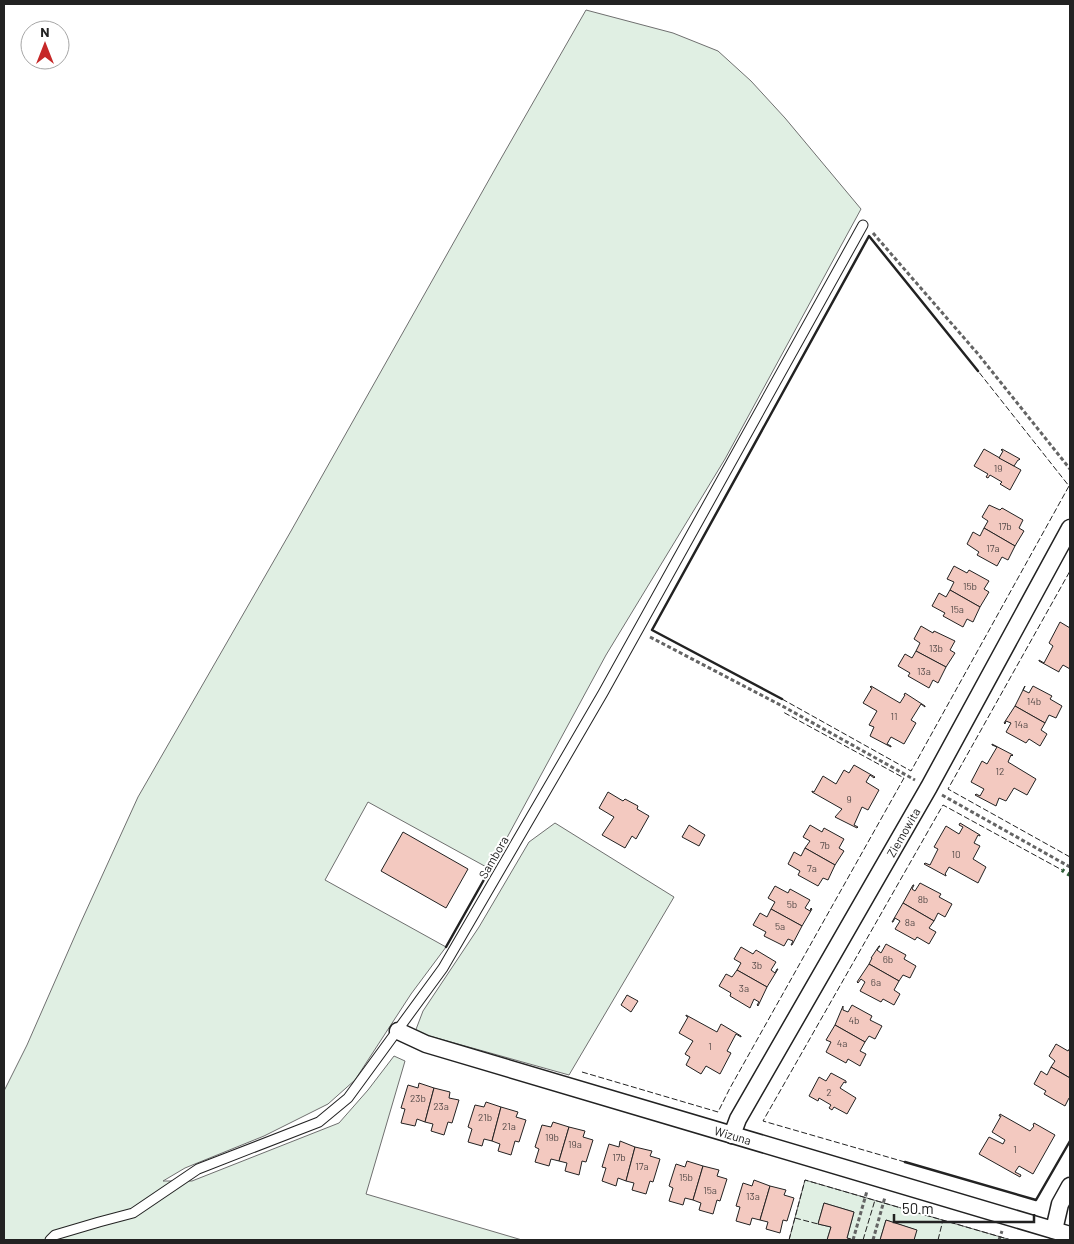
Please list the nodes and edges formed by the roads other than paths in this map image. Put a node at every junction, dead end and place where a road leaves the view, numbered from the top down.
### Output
1 (863, 225) road end
2 (1070, 528) edge
3 (398, 1031) junction
4 (732, 1134) junction
5 (1070, 1186) edge
6 (1054, 1230) junction
7 (1070, 1235) edge
8 (50, 1240) edge

1 - 3 lane, Sambora
2 - 4 street, Ziemowita
3 - 4 street, Wizuna
3 - 8 lane, Sambora
4 - 6 street, Wizuna
5 - 6 street
6 - 7 street, Wizuna

